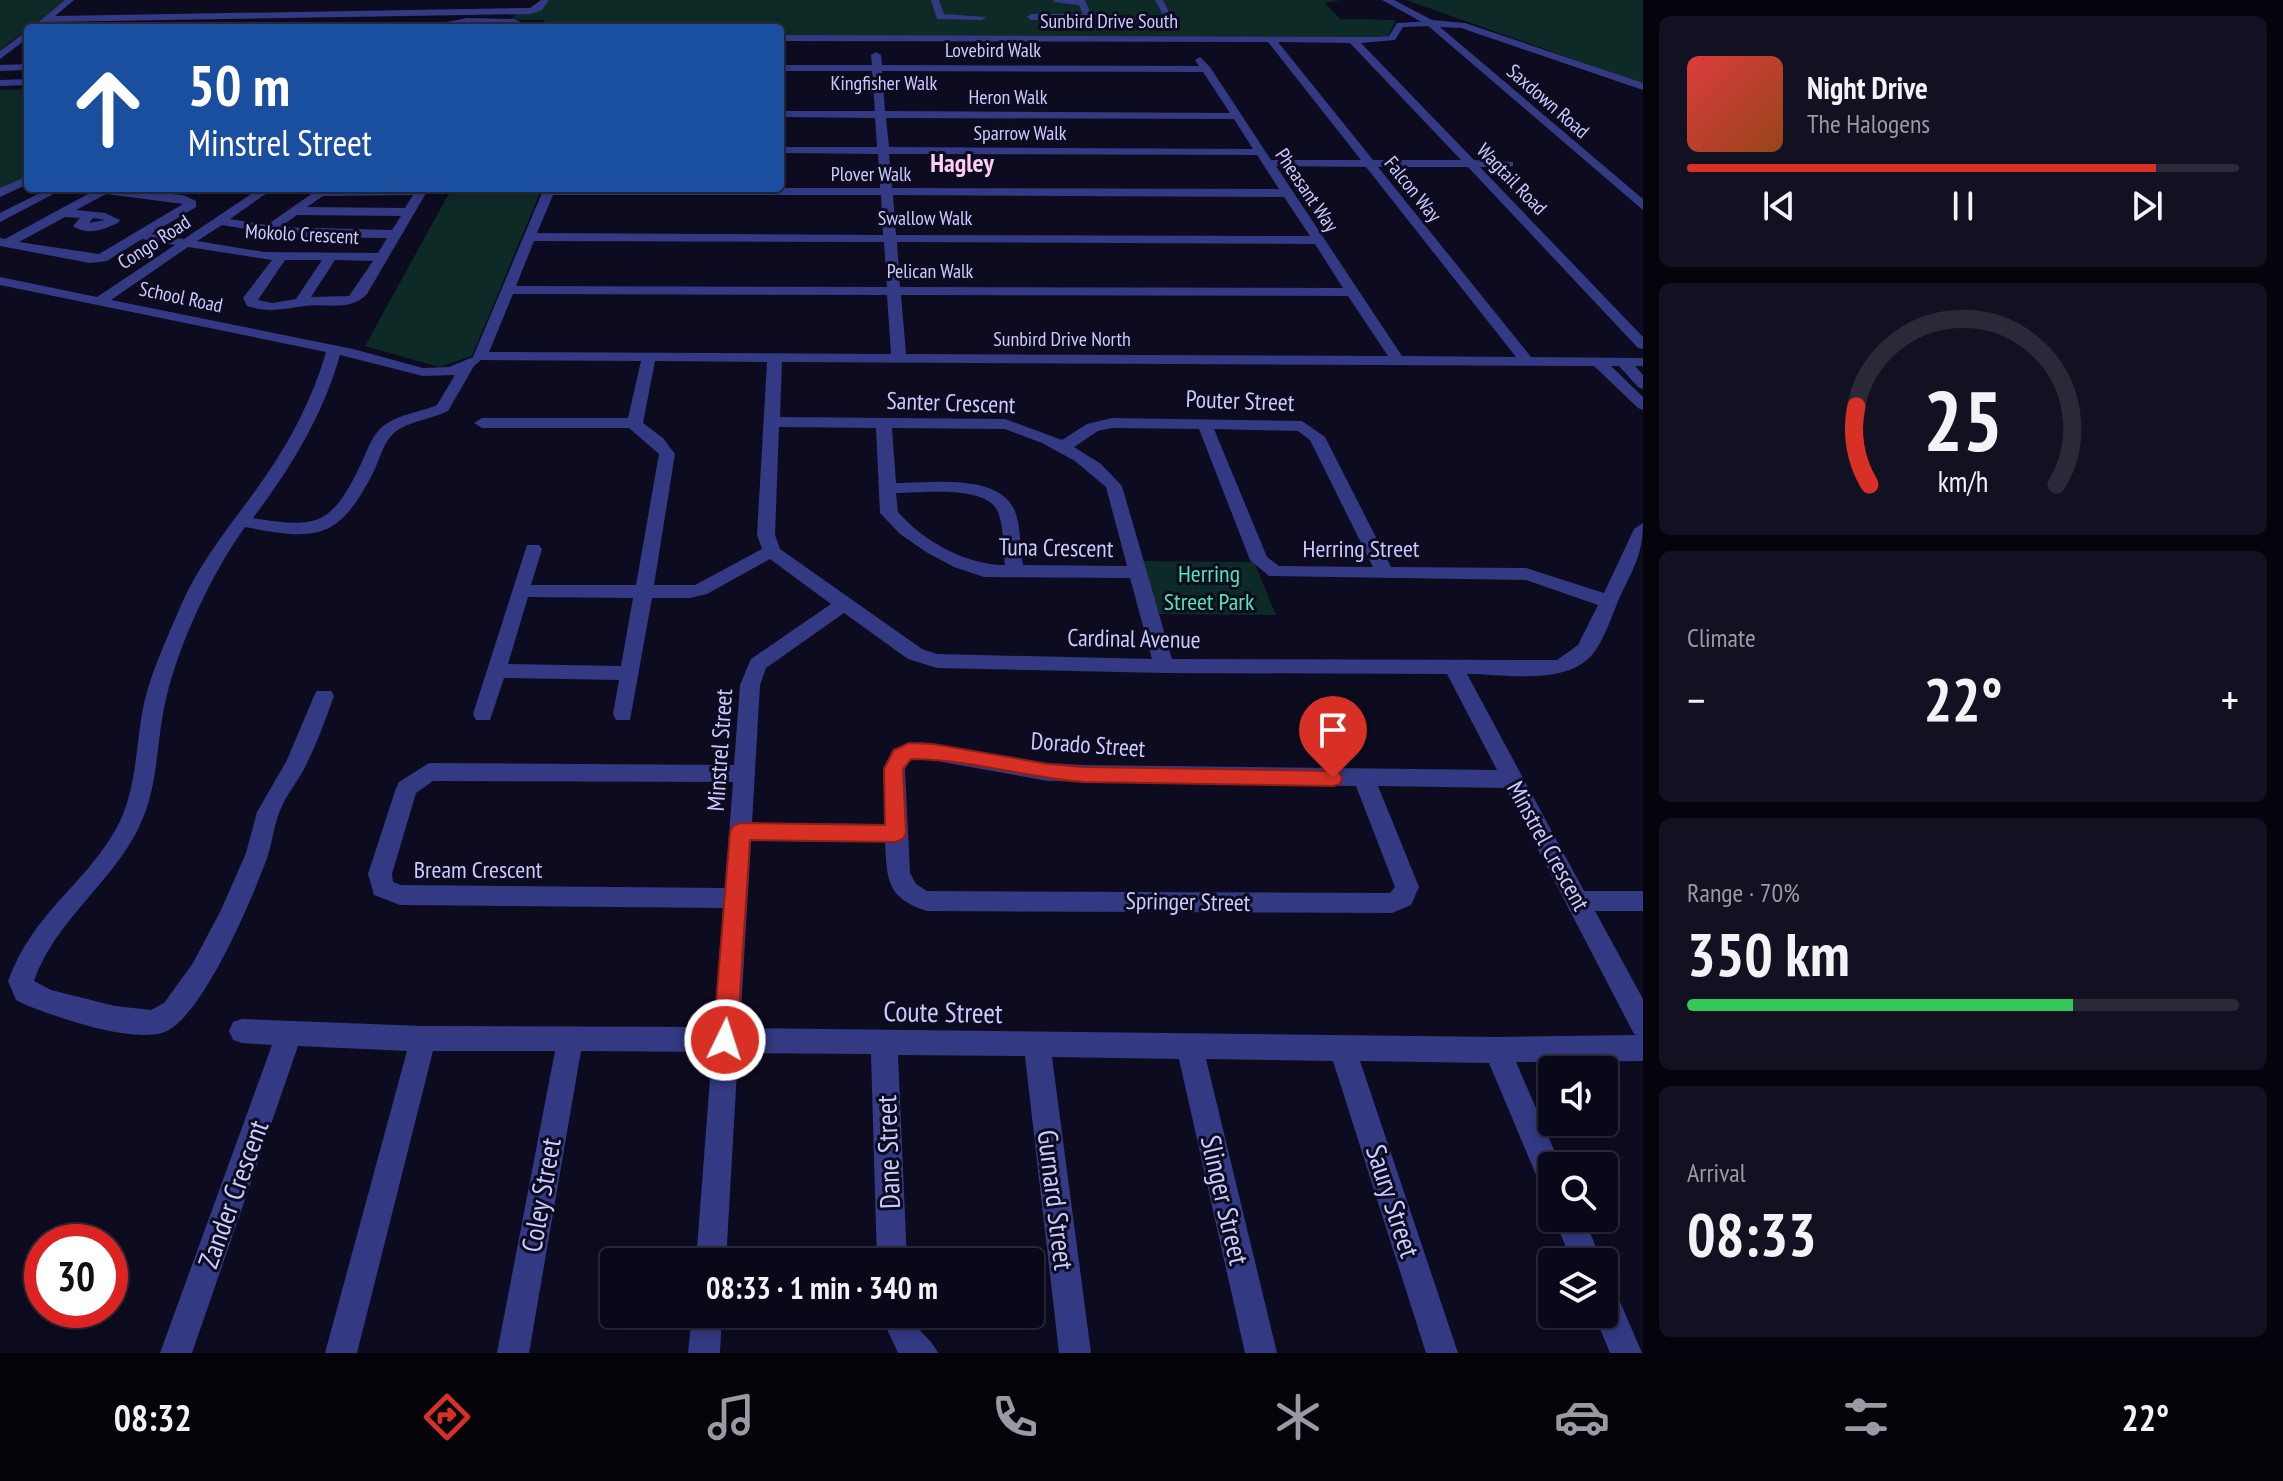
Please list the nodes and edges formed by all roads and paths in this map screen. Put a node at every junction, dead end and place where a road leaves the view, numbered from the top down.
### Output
1 (427, 0) edge
2 (535, 0) edge
3 (545, 0) edge
4 (935, 0) edge
5 (1159, 0) edge
6 (1387, 0) edge
7 (467, 1) edge
8 (1082, 1) edge
9 (1057, 2) edge
10 (72, 4) edge
11 (222, 5) dead end
12 (139, 6) dead end
13 (180, 8) dead end
14 (418, 10) junction
15 (457, 10) junction
16 (530, 11) junction
17 (210, 15) junction
18 (172, 16) junction
19 (133, 17) junction
20 (982, 17) dead end
21 (1031, 17) dead end
22 (47, 19) junction
23 (1430, 23) junction
24 (40, 24) edge
25 (163, 24) edge
26 (310, 24) edge
27 (364, 24) edge
28 (407, 24) edge
29 (451, 24) edge
30 (496, 24) edge
31 (518, 24) edge
32 (1126, 28) dead end
33 (1141, 28) dead end
34 (784, 38) edge
35 (875, 39) junction
36 (987, 39) junction
37 (1187, 39) junction
38 (1271, 40) junction
39 (1353, 40) junction
40 (23, 42) edge
41 (15, 54) dead end
42 (1, 55) edge
43 (24, 67) edge
44 (0, 68) edge
45 (784, 68) edge
46 (877, 68) junction
47 (1207, 69) junction
48 (24, 82) edge
49 (0, 83) edge
50 (1643, 87) edge
51 (866, 101) dead end
52 (881, 101) junction
53 (896, 101) dead end
54 (1212, 102) dead end
55 (1227, 102) junction
56 (784, 114) edge
57 (881, 115) junction
58 (1237, 116) junction
59 (784, 150) edge
60 (884, 151) junction
61 (1264, 158) junction
62 (1369, 163) junction
63 (1470, 163) junction
64 (1509, 164) dead end
65 (24, 181) edge
66 (784, 191) edge
67 (51, 192) edge
68 (102, 192) edge
69 (130, 192) edge
70 (262, 192) edge
71 (320, 192) edge
72 (421, 192) edge
73 (549, 192) edge
74 (887, 192) junction
75 (0, 193) edge
76 (1289, 193) junction
77 (1643, 206) edge
78 (293, 211) junction
79 (409, 212) junction
80 (64, 213) junction
81 (88, 217) dead end
82 (0, 218) edge
83 (222, 221) junction
84 (268, 230) junction
85 (396, 234) junction
86 (143, 236) junction
87 (530, 237) junction
88 (890, 238) junction
89 (1319, 240) junction
90 (4, 242) edge
91 (189, 243) junction
92 (281, 257) junction
93 (331, 257) junction
94 (382, 257) junction
95 (0, 281) edge
96 (508, 290) junction
97 (895, 290) junction
98 (1352, 292) junction
99 (100, 301) junction
100 (301, 302) junction
101 (1643, 345) edge
102 (334, 349) junction
103 (649, 357) junction
104 (775, 357) junction
105 (899, 358) junction
106 (474, 361) junction
107 (1398, 361) junction
108 (1527, 361) junction
109 (1598, 362) junction
110 (1623, 362) junction
111 (1643, 362) edge
112 (1643, 384) edge
113 (1643, 405) edge
114 (773, 422) junction
115 (482, 423) dead end
116 (635, 423) junction
117 (1204, 423) junction
118 (884, 424) junction
119 (1061, 448) junction
120 (888, 488) junction
121 (241, 521) junction
122 (1643, 529) edge
123 (533, 549) dead end
124 (772, 552) junction
125 (1015, 572) junction
126 (1138, 572) junction
127 (1385, 573) junction
128 (521, 591) junction
129 (643, 592) junction
130 (1609, 602) junction
131 (844, 604) junction
132 (1164, 666) junction
133 (1454, 668) junction
134 (496, 671) junction
135 (630, 673) junction
136 (324, 696) dead end
137 (483, 714) dead end
138 (623, 714) dead end
139 (744, 774) junction
140 (1364, 779) junction
141 (1511, 779) junction
142 (740, 832) junction
143 (896, 833) junction
144 (736, 898) junction
145 (1579, 901) junction
146 (1643, 901) edge
147 (1643, 1025) edge
148 (242, 1031) dead end
149 (289, 1035) junction
150 (570, 1038) junction
151 (423, 1039) junction
152 (725, 1040) junction
153 (884, 1043) junction
154 (1037, 1046) junction
155 (1190, 1047) junction
156 (1643, 1048) edge
157 (1343, 1049) junction
158 (1497, 1050) junction
159 (1540, 1152) edge
160 (712, 1248) edge
161 (891, 1248) edge
162 (706, 1328) edge
163 (900, 1328) edge
164 (1615, 1328) edge
165 (176, 1353) edge
166 (341, 1353) edge
167 (513, 1353) edge
168 (704, 1353) edge
169 (922, 1353) edge
170 (1075, 1353) edge
171 (1261, 1353) edge
172 (1442, 1353) edge
173 (1626, 1353) edge

1 - 14 street
2 - 3 street
3 - 16 street
4 - 20 street
5 - 33 street
6 - 23 street
7 - 15 street
8 - 9 street
8 - 21 street
10 - 22 street
11 - 17 street
12 - 19 street
13 - 18 street
14 - 15 street
14 - 17 street
14 - 28 street
15 - 16 street
16 - 31 street
17 - 18 street
18 - 19 street
18 - 25 street
19 - 22 street
22 - 24 street
23 - 39 street, Sunbird Drive South
23 - 50 street
23 - 77 street, Saxdown Road
26 - 27 street
29 - 30 street
32 - 36 street
34 - 35 street, Sunbird Drive South
35 - 36 street, Sunbird Drive South
35 - 46 street
36 - 37 street, Sunbird Drive South
37 - 38 street, Sunbird Drive South
37 - 47 street, Pheasant Way
38 - 39 street, Sunbird Drive South
38 - 62 street, Falcon Way
39 - 63 street, Wagtail Road
40 - 42 street
41 - 42 street
43 - 44 street
45 - 46 street, Lovebird Walk
46 - 47 street, Lovebird Walk
46 - 52 street
47 - 55 street, Pheasant Way
48 - 49 street
51 - 52 street, Kingfisher Walk
52 - 53 street, Kingfisher Walk
52 - 57 street
54 - 55 street
55 - 58 street, Pheasant Way
56 - 57 street, Heron Walk
57 - 58 street, Heron Walk
57 - 60 street
58 - 61 street, Pheasant Way
59 - 60 street, Sparrow Walk
60 - 61 street, Sparrow Walk
60 - 74 street
61 - 62 street, Sparrow Walk
61 - 76 street, Pheasant Way
62 - 63 street, Sparrow Walk
62 - 108 street, Falcon Way
63 - 64 street, Sparrow Walk
63 - 101 street, Wagtail Road
65 - 75 street
66 - 74 street, Plover Walk
67 - 82 street
68 - 80 street
69 - 86 street
70 - 83 street, Congo Road
71 - 78 street
72 - 79 street, Mokolo Crescent
73 - 87 street
74 - 76 street, Plover Walk
74 - 88 street
76 - 89 street, Pheasant Way
78 - 79 street
78 - 84 street
79 - 85 street, Mokolo Crescent
80 - 81 street
80 - 90 street
83 - 84 street
83 - 91 street, Congo Road
84 - 85 street
85 - 94 street, Mokolo Crescent
86 - 90 street
86 - 91 street, Mokolo Crescent
87 - 88 street, Swallow Walk
87 - 96 street
88 - 89 street, Swallow Walk
88 - 97 street
89 - 98 street, Pheasant Way
91 - 92 street, Mokolo Crescent
91 - 99 street, Congo Road
92 - 93 street, Mokolo Crescent
92 - 100 street
93 - 94 street, Mokolo Crescent
93 - 100 street
94 - 100 street
95 - 99 street, School Road
96 - 97 street, Pelican Walk
96 - 106 street
97 - 98 street, Pelican Walk
97 - 105 street
98 - 107 street, Pheasant Way
99 - 102 street, School Road
102 - 106 street, School Road
102 - 121 street
103 - 104 street, Sunbird Drive North
103 - 106 street, Sunbird Drive North
103 - 116 street
104 - 105 street, Sunbird Drive North
104 - 114 street
105 - 107 street, Sunbird Drive North
106 - 121 street
107 - 108 street, Sunbird Drive North
108 - 109 street, Sunbird Drive North
109 - 110 street, Sunbird Drive North
109 - 113 street
110 - 111 street, Sunbird Drive North
110 - 112 street
114 - 118 street, Santer Crescent
114 - 124 street
115 - 116 street
116 - 129 street
117 - 119 street, Pouter Street
117 - 127 street, Pouter Street
117 - 127 street, Herring Street
118 - 119 street, Santer Crescent
118 - 120 street, Tuna Crescent
119 - 126 street, Santer Crescent
120 - 125 street, Tuna Crescent
120 - 125 street
121 - 136 street
122 - 130 street, Cardinal Avenue
123 - 128 street
124 - 129 street
124 - 131 street, Cardinal Avenue
125 - 126 street, Tuna Crescent
126 - 132 street, Santer Crescent
127 - 130 street, Herring Street
128 - 129 street
128 - 134 street
129 - 135 street
130 - 133 street, Cardinal Avenue
131 - 132 street, Cardinal Avenue
131 - 139 street, Minstrel Street
132 - 133 street, Cardinal Avenue
133 - 141 street, Minstrel Crescent
134 - 135 street
134 - 137 street
135 - 138 street
139 - 142 street, Minstrel Street
139 - 144 street, Bream Crescent
140 - 141 street, Dorado Street
140 - 143 street, Dorado Street
140 - 143 street, Springer Street
141 - 145 street, Minstrel Crescent
142 - 143 street
142 - 144 street, Minstrel Street
144 - 152 street
145 - 146 street
145 - 147 street, Minstrel Crescent
148 - 149 street, Coute Street
149 - 151 street, Coute Street
149 - 165 street, Zander Crescent
150 - 151 street, Coute Street
150 - 152 street, Coute Street
150 - 167 street, Coley Street
151 - 166 street
152 - 153 street, Coute Street
152 - 160 street
153 - 154 street, Coute Street
153 - 161 street, Dane Street
154 - 155 street, Coute Street
154 - 170 street, Gurnard Street
155 - 157 street, Coute Street
155 - 171 street, Slinger Street
156 - 158 street, Coute Street
157 - 158 street, Coute Street
157 - 172 street, Saury Street
158 - 159 street
162 - 168 street
163 - 169 street
164 - 173 street

